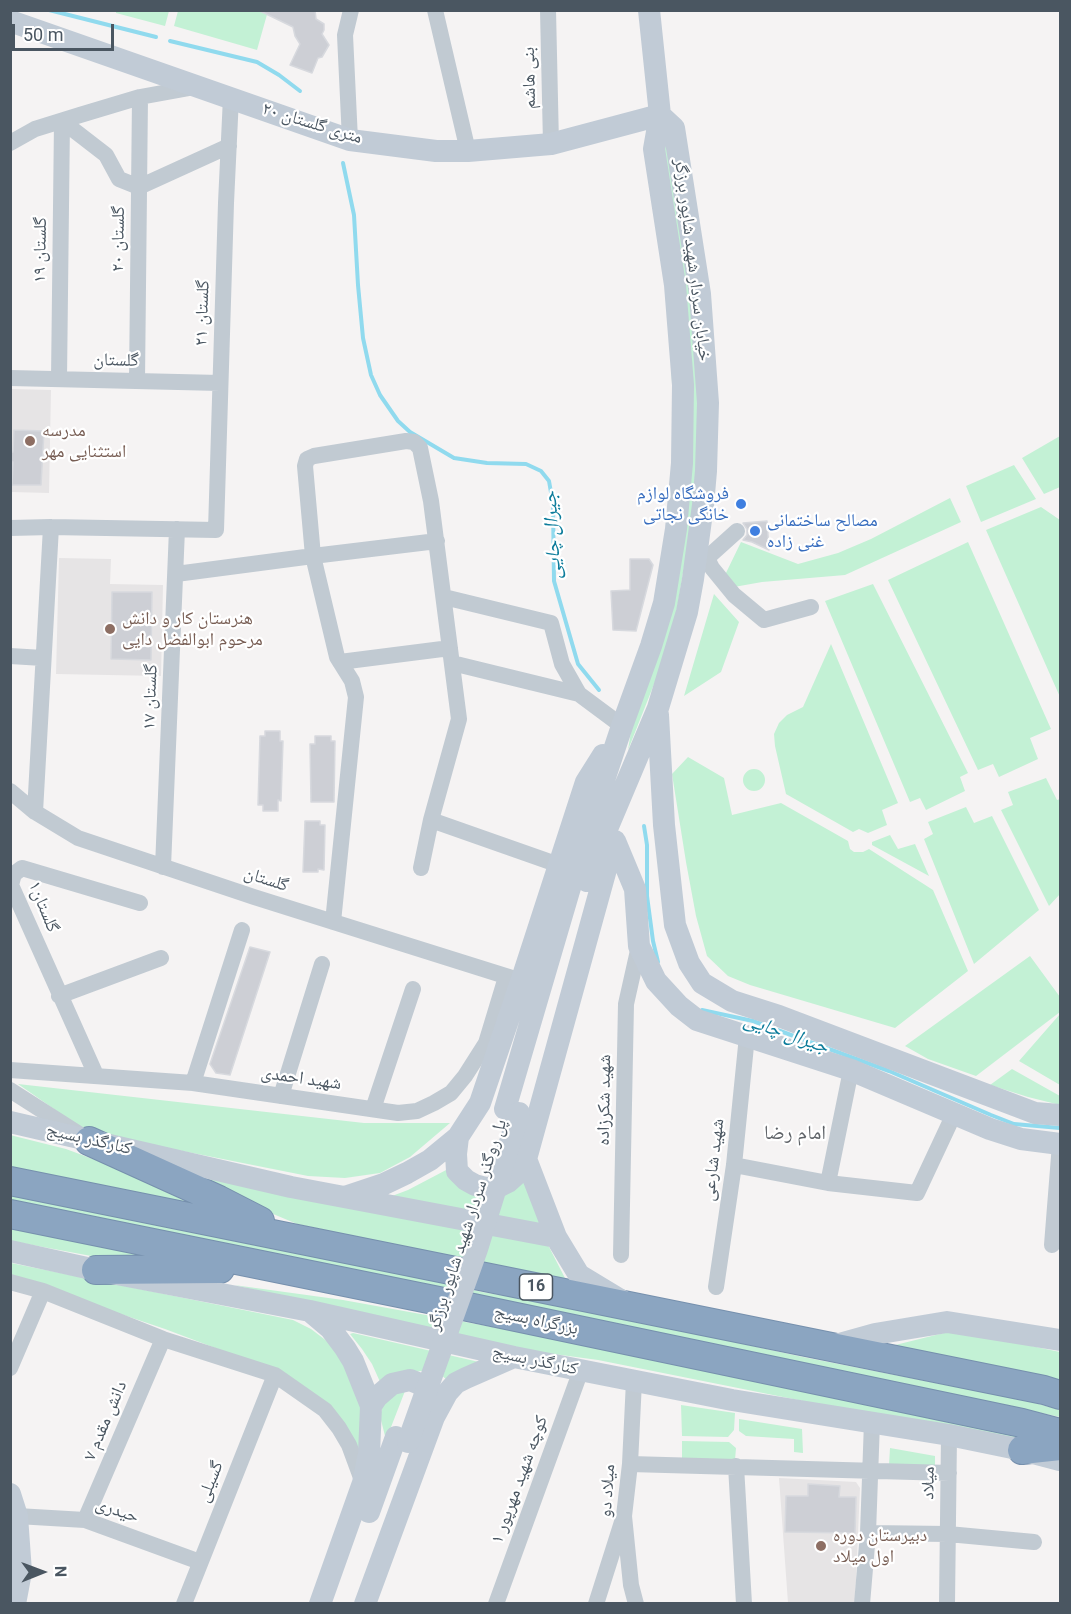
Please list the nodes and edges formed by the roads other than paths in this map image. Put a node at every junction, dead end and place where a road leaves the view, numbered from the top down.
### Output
1 (351, 10) edge
2 (435, 10) edge
3 (548, 10) edge
4 (649, 10) edge
5 (10, 21) edge
6 (199, 86) junction
7 (140, 97) junction
8 (231, 97) junction
9 (660, 115) junction
10 (62, 121) junction
11 (350, 140) junction
12 (10, 143) edge
13 (551, 144) junction
14 (229, 146) junction
15 (468, 151) junction
16 (139, 187) junction
17 (10, 378) edge
18 (59, 379) junction
19 (137, 381) junction
20 (220, 383) junction
21 (51, 527) junction
22 (10, 528) edge
23 (177, 529) junction
24 (737, 531) dead end
25 (437, 541) junction
26 (313, 556) junction
27 (701, 558) junction
28 (176, 574) junction
29 (444, 597) junction
30 (811, 607) dead end
31 (10, 656) edge
32 (451, 656) junction
33 (43, 658) junction
34 (340, 662) junction
35 (579, 694) junction
36 (658, 708) junction
37 (622, 726) junction
38 (635, 762) junction
39 (10, 792) edge
40 (35, 812) junction
41 (431, 820) junction
42 (615, 841) junction
43 (590, 848) junction
44 (559, 865) junction
45 (163, 867) junction
46 (421, 868) dead end
47 (140, 903) dead end
48 (333, 922) junction
49 (242, 930) dead end
50 (639, 946) junction
51 (160, 958) dead end
52 (322, 963) dead end
53 (514, 979) junction
54 (413, 989) dead end
55 (59, 996) junction
56 (747, 1036) junction
57 (10, 1070) edge
58 (851, 1070) junction
59 (96, 1075) junction
60 (193, 1083) junction
61 (10, 1090) edge
62 (281, 1096) junction
63 (373, 1110) junction
64 (954, 1114) junction
65 (1060, 1116) edge
66 (10, 1122) edge
67 (458, 1137) junction
68 (89, 1140) junction
69 (1060, 1144) edge
70 (526, 1160) junction
71 (734, 1165) junction
72 (10, 1181) edge
73 (828, 1183) junction
74 (345, 1197) junction
75 (10, 1214) edge
76 (556, 1237) junction
77 (294, 1238) junction
78 (1052, 1245) dead end
79 (10, 1251) edge
80 (621, 1255) dead end
81 (277, 1269) junction
82 (96, 1270) junction
83 (10, 1282) edge
84 (716, 1287) dead end
85 (43, 1291) junction
86 (632, 1306) junction
87 (310, 1311) junction
88 (163, 1339) junction
89 (1060, 1340) edge
90 (829, 1347) junction
91 (514, 1357) junction
92 (10, 1368) edge
93 (581, 1370) junction
94 (275, 1375) junction
95 (634, 1381) junction
96 (1060, 1395) edge
97 (371, 1406) junction
98 (434, 1417) junction
99 (872, 1422) junction
100 (1060, 1433) edge
101 (949, 1435) junction
102 (402, 1440) junction
103 (1060, 1446) edge
104 (1022, 1450) junction
105 (1060, 1460) edge
106 (630, 1464) junction
107 (736, 1467) junction
108 (870, 1471) junction
109 (949, 1473) junction
110 (363, 1483) junction
111 (10, 1494) edge
112 (624, 1516) junction
113 (85, 1520) junction
114 (16, 1526) edge
115 (868, 1533) junction
116 (948, 1534) junction
117 (1034, 1542) dead end
118 (200, 1562) junction
119 (15, 1604) edge
120 (184, 1604) edge
121 (320, 1604) edge
122 (335, 1604) edge
123 (350, 1604) edge
124 (365, 1604) edge
125 (496, 1604) edge
126 (596, 1604) edge
127 (636, 1604) edge
128 (744, 1604) edge
129 (862, 1604) edge
130 (947, 1604) edge

1 - 11 street
2 - 15 street
3 - 13 street, بنی هاشم
4 - 9 main road, خیابان سردار شهید شاپور برزگر
5 - 6 main road, ۲۰ متری گلستان
6 - 7 street
6 - 8 main road, ۲۰ متری گلستان
7 - 10 street
7 - 16 street, گلستان ۲۰
8 - 11 main road, ۲۰ متری گلستان
8 - 14 street, گلستان ۲۱
9 - 13 main road, ۲۰ متری گلستان
9 - 27 main road, خیابان سردار شهید شاپور برزگر
9 - 37 main road, خیابان سردار شهید شاپور برزگر
10 - 12 street
10 - 16 street
10 - 18 street, گلستان ۱۹
11 - 15 main road, ۲۰ متری گلستان
13 - 15 main road, ۲۰ متری گلستان
14 - 16 street
14 - 20 street, گلستان ۲۱
16 - 19 street, گلستان ۲۰
17 - 18 street, گلستان
18 - 19 street, گلستان
19 - 20 street, گلستان
20 - 23 street, گلستان ۲۱
21 - 22 street
21 - 23 street
21 - 33 street
23 - 28 street, گلستان ۱۷
24 - 27 street
25 - 26 street
25 - 26 street
25 - 29 street
26 - 28 street
26 - 34 street
27 - 30 street
27 - 36 main road, خیابان سردار شهید شاپور برزگر
28 - 45 street, گلستان ۱۷
29 - 32 street
29 - 35 street
31 - 33 street
32 - 34 street
32 - 35 street
32 - 41 street
33 - 40 street
34 - 48 street
35 - 37 street
36 - 38 main road, خیابان سردار شهید شاپور برزگر
36 - 65 main road
37 - 43 main road
37 - 44 main road
38 - 42 main road
38 - 43 main road
39 - 40 street, گلستان
40 - 45 street, گلستان
41 - 44 street
41 - 46 street
42 - 50 main road
42 - 70 main road
43 - 102 main road, پل روگذر سردار شهید شاپور برزگر
44 - 53 main road
45 - 48 street, گلستان
47 - 55 street, گلستان۱
48 - 53 street, گلستان
49 - 60 street
50 - 56 main road
50 - 80 street, شهید شکرزاده
51 - 55 street
52 - 62 street
53 - 63 street, شهید احمدی
53 - 67 main road
54 - 63 street
55 - 59 street, گلستان۱
56 - 58 main road
56 - 71 street, شهید شارعی
57 - 59 street, شهید احمدی
58 - 64 main road
58 - 73 street
59 - 60 street, شهید احمدی
60 - 62 street, شهید احمدی
61 - 68 street
62 - 63 street, شهید احمدی
64 - 69 main road
64 - 73 street
66 - 68 main road, کنارگذر بسیج
67 - 70 main road
67 - 74 main road
68 - 74 main road, کنارگذر بسیج
68 - 77 highway
69 - 78 street
70 - 76 main road
71 - 73 street
71 - 84 street, شهید شارعی
72 - 77 highway, بزرگراه بسیج / 16
74 - 76 main road, کنارگذر بسیج
75 - 81 highway, بزرگراه بسیج / 16
76 - 86 main road
77 - 86 highway, بزرگراه بسیج / 16
79 - 82 main road, کنارگذر بسیج
81 - 82 highway
81 - 100 highway, بزرگراه بسیج / 16
82 - 87 main road, کنارگذر بسیج
83 - 85 street
85 - 88 street
85 - 92 street
86 - 90 highway, بزرگراه بسیج / 16
87 - 91 main road, کنارگذر بسیج
87 - 97 main road
88 - 94 street
88 - 113 street, دانش مقدم ۷
89 - 90 main road
90 - 96 highway, بزرگراه بسیج / 16
91 - 93 main road, کنارگذر بسیج
91 - 98 main road
93 - 95 main road, کنارگذر بسیج
93 - 125 street, کوچه شهید مهرپور ۱
94 - 110 street
94 - 118 street, گسیلی
95 - 99 main road, کنارگذر بسیج
95 - 106 street, میلاد دو
97 - 98 main road
97 - 110 main road
98 - 124 main road
99 - 101 main road, کنارگذر بسیج
99 - 108 street
101 - 104 main road, کنارگذر بسیج
101 - 109 street, میلاد
102 - 122 main road, پل روگذر سردار شهید شاپور برزگر
102 - 123 main road, پل روگذر سردار شهید شاپور برزگر
103 - 104 highway
104 - 105 main road, کنارگذر بسیج
106 - 107 street
106 - 112 street, میلاد دو
107 - 108 street
107 - 128 street
108 - 109 street
108 - 115 street
109 - 116 street, میلاد
110 - 121 main road
111 - 114 main road
112 - 126 street
112 - 127 street, میلاد دو
113 - 114 street, حیدری
113 - 118 street, حیدری
114 - 119 main road
115 - 116 street
115 - 129 street
116 - 117 street
116 - 130 street, میلاد
118 - 120 street, گسیلی

